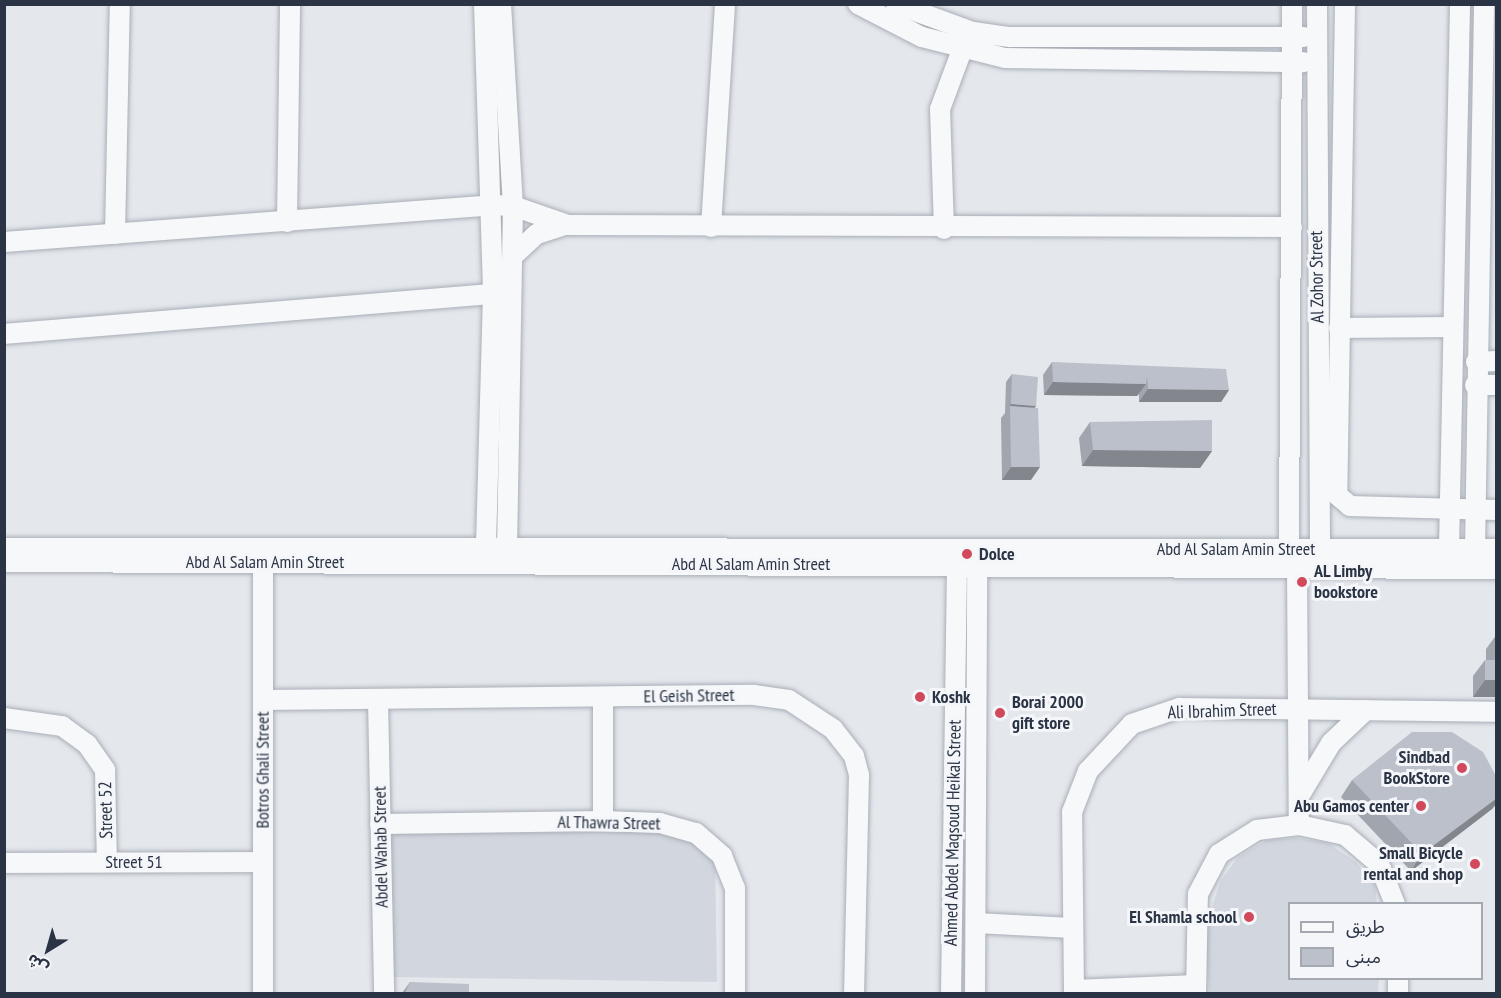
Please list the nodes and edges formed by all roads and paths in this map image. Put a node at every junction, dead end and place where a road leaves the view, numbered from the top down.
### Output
1 (120, 4) edge
2 (290, 4) edge
3 (484, 4) edge
4 (501, 4) edge
5 (725, 4) edge
6 (858, 4) edge
7 (896, 4) edge
8 (1292, 4) edge
9 (1317, 4) edge
10 (1345, 4) edge
11 (1460, 4) edge
12 (1484, 4) edge
13 (1316, 37) junction
14 (1291, 38) junction
15 (962, 50) junction
16 (1291, 62) junction
17 (1315, 62) junction
18 (1458, 73) junction
19 (1490, 74) edge
20 (1480, 136) junction
21 (1456, 137) junction
22 (493, 205) junction
23 (513, 206) junction
24 (287, 222) junction
25 (567, 225) junction
26 (1292, 226) junction
27 (711, 227) junction
28 (944, 229) junction
29 (115, 234) junction
30 (4, 242) edge
31 (513, 256) junction
32 (1453, 271) junction
33 (1477, 271) junction
34 (493, 294) junction
35 (1452, 327) junction
36 (1339, 328) junction
37 (4, 334) edge
38 (1497, 361) edge
39 (1476, 362) junction
40 (1475, 385) junction
41 (1497, 385) edge
42 (1449, 509) junction
43 (1473, 509) junction
44 (1497, 510) edge
45 (4, 548) edge
46 (486, 548) junction
47 (507, 548) junction
48 (1289, 549) junction
49 (1320, 549) junction
50 (1449, 549) junction
51 (1475, 549) junction
52 (1497, 549) edge
53 (263, 555) junction
54 (957, 556) junction
55 (977, 556) junction
56 (4, 562) edge
57 (1297, 568) junction
58 (1497, 569) edge
59 (603, 697) junction
60 (378, 699) junction
61 (263, 700) junction
62 (1299, 709) junction
63 (1366, 710) junction
64 (1497, 712) edge
65 (4, 718) edge
66 (1299, 798) junction
67 (603, 821) junction
68 (380, 824) junction
69 (1299, 825) junction
70 (107, 862) junction
71 (263, 862) junction
72 (4, 863) edge
73 (1395, 902) edge
74 (976, 923) junction
75 (1072, 928) junction
76 (1196, 989) edge
77 (1074, 992) edge
78 (263, 993) edge
79 (384, 993) edge
80 (735, 993) edge
81 (854, 993) edge
82 (951, 993) edge
83 (975, 993) edge

1 - 29 street
2 - 24 street
3 - 22 street
4 - 23 street
5 - 27 street
6 - 15 street
7 - 14 street
8 - 14 street, Al Zohor Street
9 - 13 street, Al Zohor Street
10 - 36 street
11 - 18 street
12 - 19 street
13 - 14 street
13 - 17 street, Al Zohor Street
14 - 16 street, Al Zohor Street
15 - 16 street
15 - 28 street
16 - 17 street
16 - 26 street, Al Zohor Street
17 - 49 street, Al Zohor Street
18 - 19 street
18 - 21 street
19 - 20 street
20 - 21 street
20 - 33 street
21 - 32 street
22 - 23 street
22 - 24 street
22 - 34 street
23 - 25 street
23 - 31 street
24 - 29 street
25 - 27 street
25 - 31 street
26 - 28 street
26 - 48 street, Al Zohor Street
27 - 28 street
29 - 30 street
31 - 47 street
32 - 33 street
32 - 35 street
33 - 39 street
34 - 37 street
34 - 46 street
35 - 36 street
35 - 42 street
36 - 42 street
38 - 39 street
39 - 40 street
40 - 41 street
40 - 43 street
42 - 43 street
42 - 50 street
43 - 44 street
43 - 51 street
45 - 53 street, Abd Al Salam Amin Street
46 - 47 street, Abd Al Salam Amin Street
46 - 53 street, Abd Al Salam Amin Street
47 - 54 street, Abd Al Salam Amin Street
48 - 49 street, Abd Al Salam Amin Street
48 - 55 street, Abd Al Salam Amin Street
49 - 50 street, Abd Al Salam Amin Street
50 - 51 street, Abd Al Salam Amin Street
51 - 52 street, Abd Al Salam Amin Street
53 - 54 street, Abd Al Salam Amin Street
53 - 56 street, Abd Al Salam Amin Street
53 - 61 street, Botros Ghali Street
54 - 55 street, Abd Al Salam Amin Street
54 - 82 street, Ahmed Abdel Maqsoud Heikal Street
55 - 57 street, Abd Al Salam Amin Street
55 - 74 street, Ahmed Abdel Maqsoud Heikal Street
57 - 58 street, Abd Al Salam Amin Street
57 - 62 street
59 - 60 street, El Geish Street
59 - 67 street
59 - 81 street, El Geish Street
60 - 61 street, El Geish Street
60 - 68 street, Abdel Wahab Street
61 - 71 street, Botros Ghali Street
62 - 63 street, Ali Ibrahim Street
62 - 66 street
62 - 75 street, Ali Ibrahim Street
63 - 64 street, Ali Ibrahim Street
63 - 66 street
65 - 70 street, Street 52
66 - 69 street
67 - 68 street, Al Thawra Street
67 - 80 street, Al Thawra Street
68 - 79 street, Abdel Wahab Street
69 - 73 street
69 - 76 street
70 - 71 street, Street 51
70 - 72 street, Street 51
71 - 78 street, Botros Ghali Street
74 - 75 street
74 - 83 street, Ahmed Abdel Maqsoud Heikal Street
75 - 77 street, Ali Ibrahim Street
76 - 77 street

